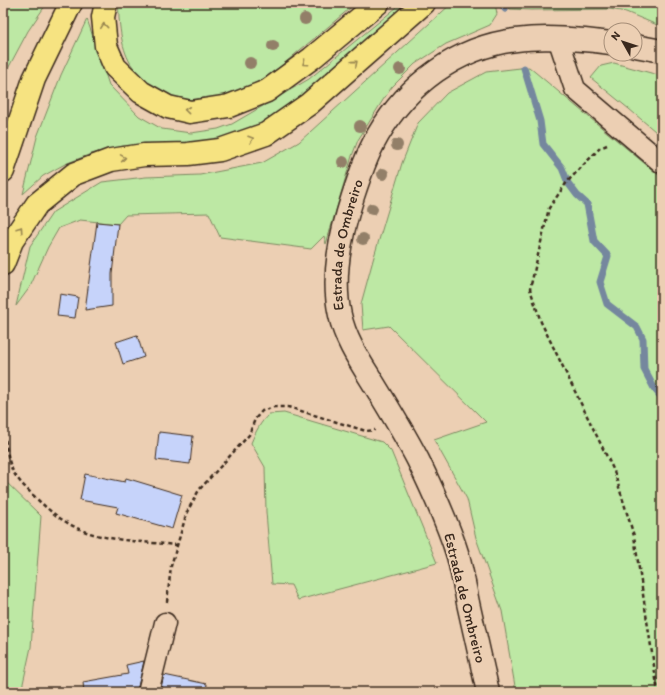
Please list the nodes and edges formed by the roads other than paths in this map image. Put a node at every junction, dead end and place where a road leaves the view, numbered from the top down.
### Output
1 (71, 3) edge
2 (106, 3) edge
3 (378, 3) edge
4 (424, 3) edge
5 (558, 38) junction
6 (603, 42) edge
7 (643, 47) edge
8 (662, 51) edge
9 (34, 79) junction
10 (3, 123) edge
11 (662, 163) edge
12 (3, 171) edge
13 (3, 264) edge
14 (165, 623) road end
15 (148, 692) edge
16 (488, 692) edge

1 - 9 highway
3 -> 2 highway
13 -> 4 highway
5 - 6 street, Estrada de Ombreiro
5 - 11 street
5 - 16 street, Estrada de Ombreiro
7 - 8 street
9 - 10 highway
9 - 12 highway
14 - 15 street

